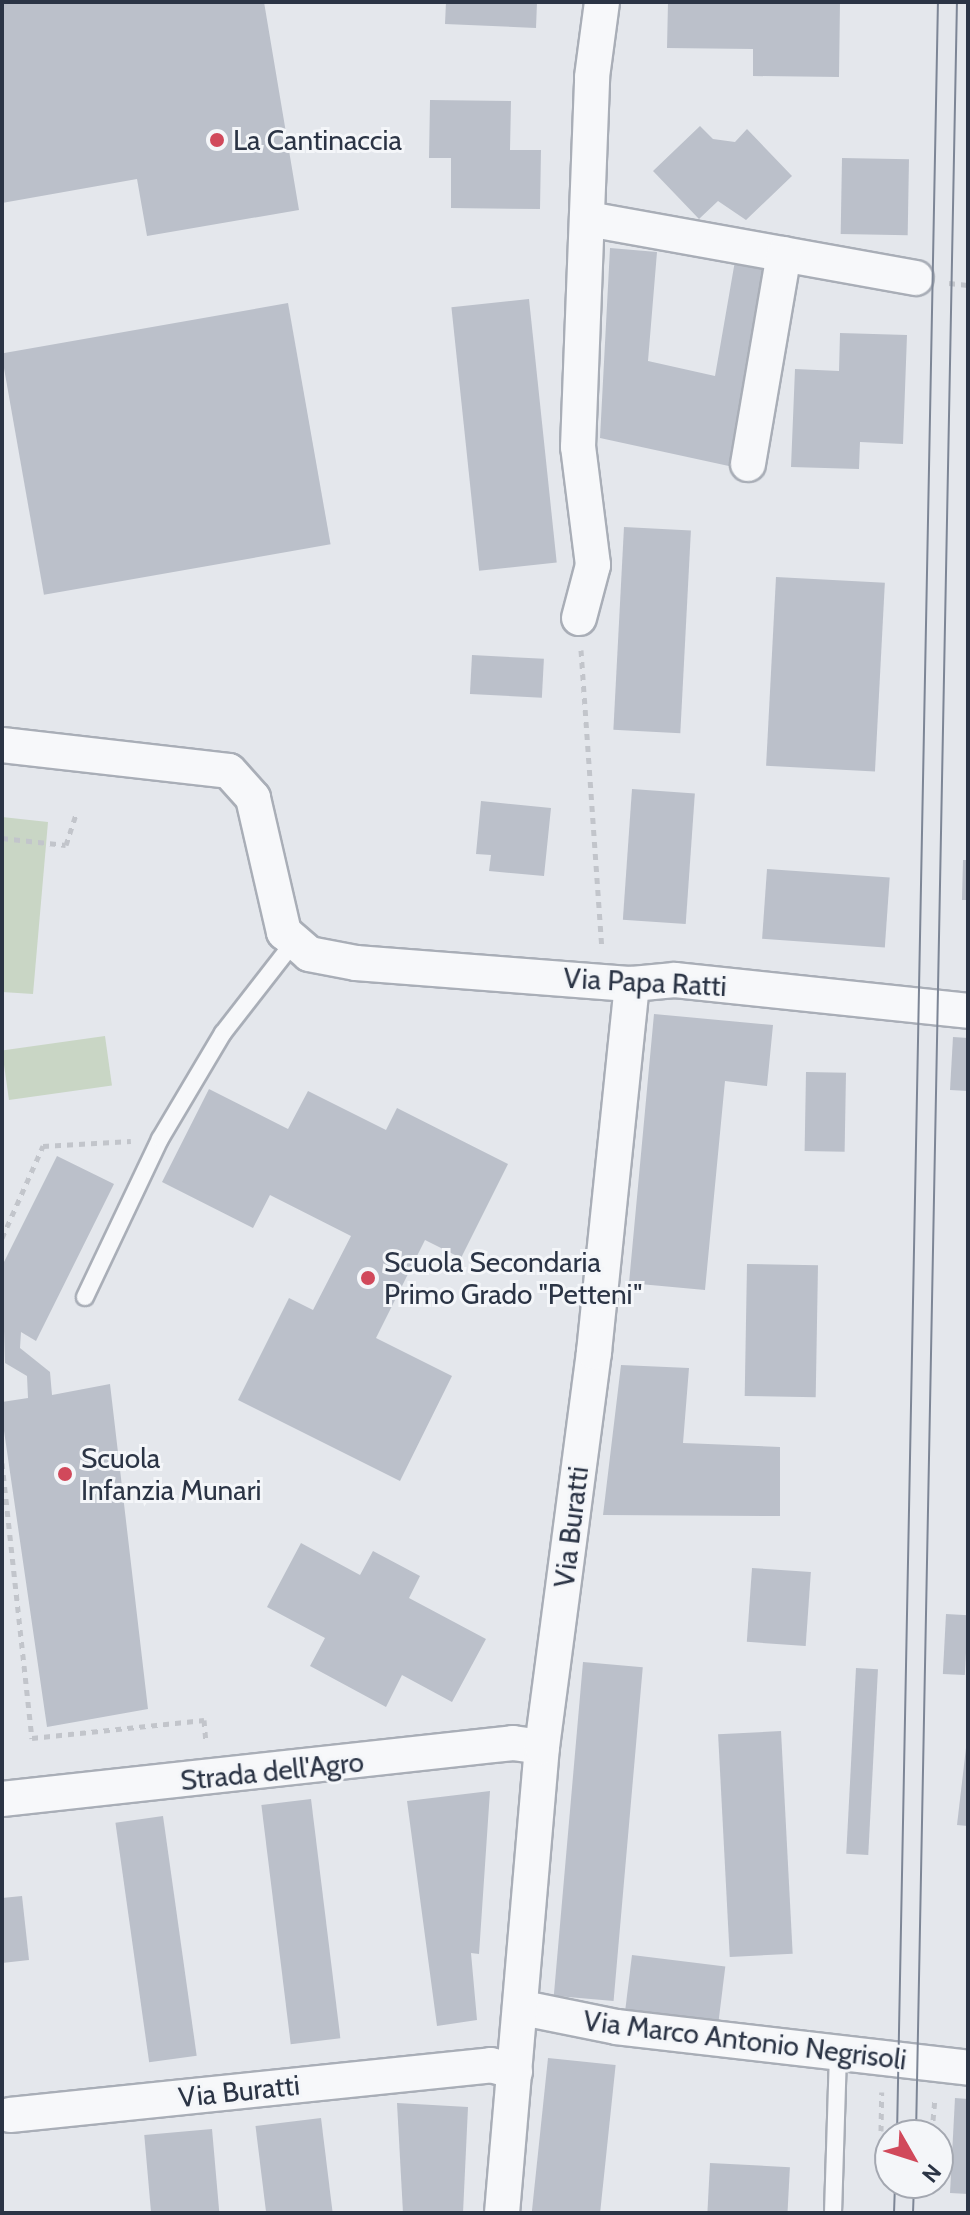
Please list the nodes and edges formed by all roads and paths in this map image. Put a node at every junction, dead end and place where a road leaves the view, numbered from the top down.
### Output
1 (602, 2) edge
2 (588, 219) junction
3 (784, 254) junction
4 (916, 278) dead end
5 (748, 464) dead end
6 (579, 618) joint
7 (2, 745) edge
8 (76, 815) dead end
9 (2, 838) edge
10 (308, 950) junction
11 (618, 982) junction
12 (968, 1011) edge
13 (160, 1139) junction
14 (2, 1238) edge
15 (85, 1297) dead end
16 (2, 1463) edge
17 (542, 1747) junction
18 (209, 1778) junction
19 (2, 1797) edge
20 (523, 2008) junction
21 (838, 2054) junction
22 (968, 2068) edge
23 (515, 2072) junction
24 (882, 2097) dead end
25 (935, 2099) dead end
26 (10, 2115) dead end
27 (881, 2119) edge
28 (933, 2119) edge
29 (502, 2213) edge
30 (833, 2213) edge

1 - 2 street
2 - 3 street
2 - 6 street
3 - 4 street
3 - 5 street
6 - 11 path
7 - 10 street
8 - 9 path
10 - 11 street, Via Papa Ratti
10 - 13 lane
11 - 12 street, Via Papa Ratti
11 - 17 street, Via Buratti
13 - 14 path
13 - 15 lane
16 - 18 path
17 - 18 street, Strada dell'Agro
17 - 20 street, Via Buratti
18 - 19 street, Strada dell'Agro
20 - 21 street, Via Marco Antonio Negrisoli
20 - 23 street, Via Buratti
21 - 22 street, Via Marco Antonio Negrisoli
21 - 30 lane
23 - 26 street, Via Buratti
23 - 29 street, Via Buratti
24 - 27 path
25 - 28 path

